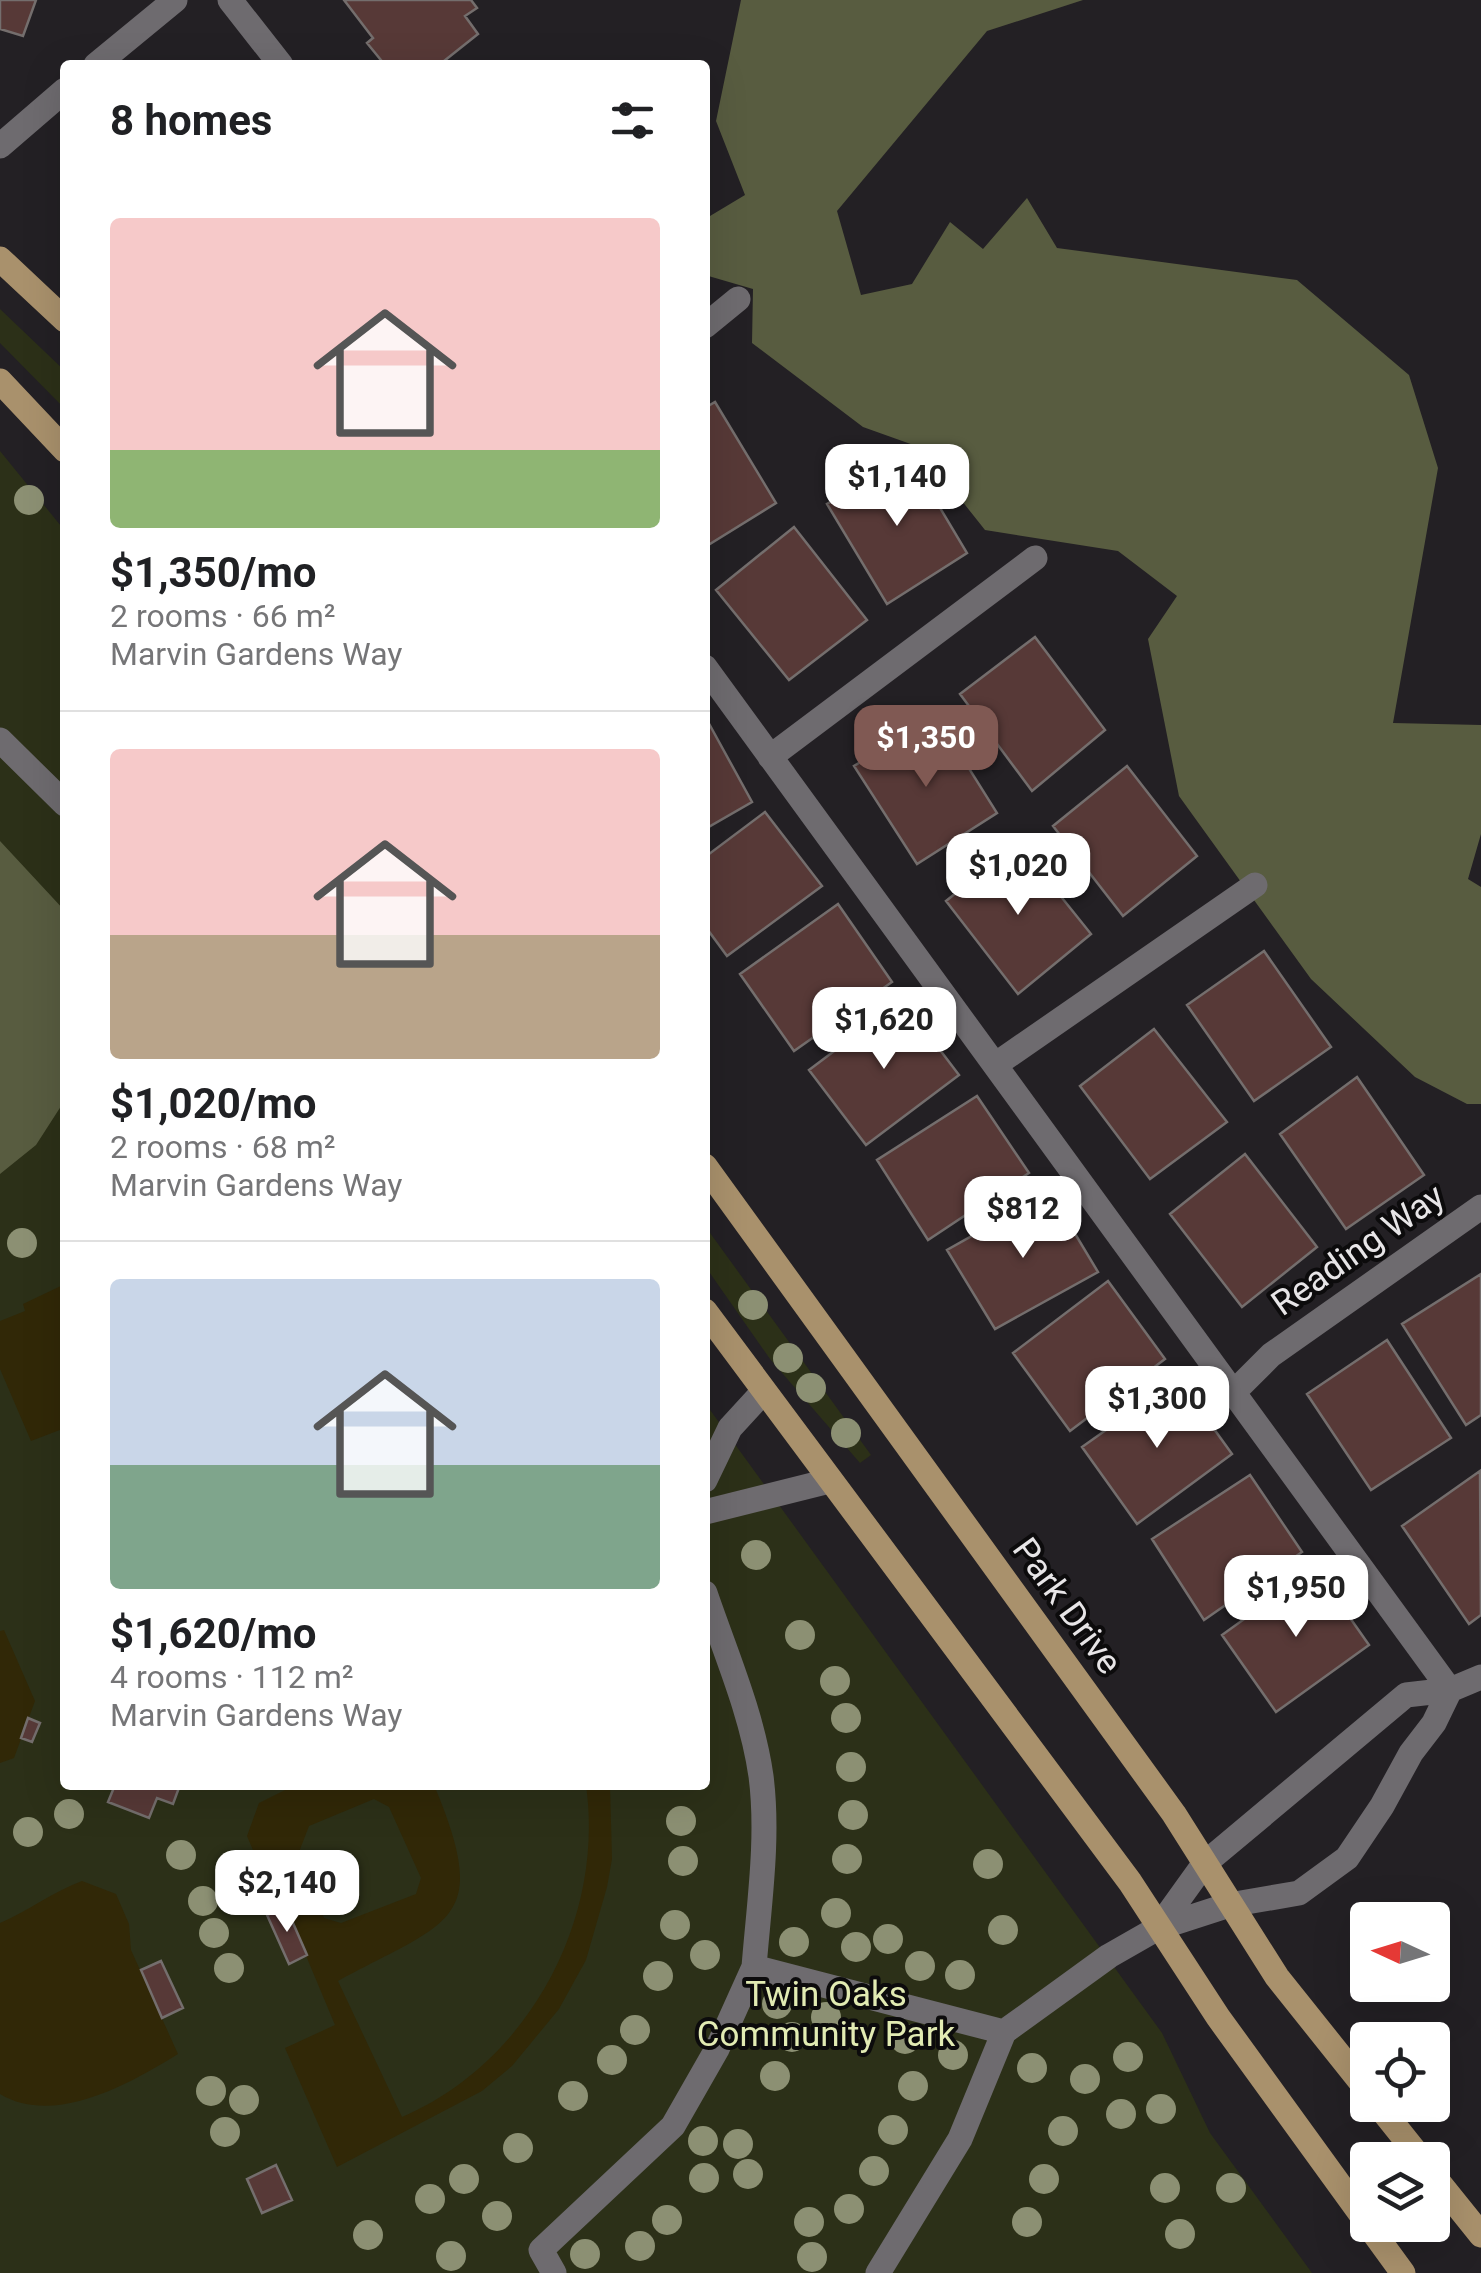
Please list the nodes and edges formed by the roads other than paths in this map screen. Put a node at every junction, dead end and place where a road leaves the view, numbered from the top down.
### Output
1 (175, 0) edge
2 (230, 0) edge
3 (102, 60) edge
4 (277, 60) edge
5 (60, 94) edge
6 (0, 146) edge
7 (0, 259) edge
8 (738, 299) dead end
9 (60, 315) edge
10 (710, 322) edge
11 (0, 381) edge
12 (60, 445) edge
13 (1035, 558) dead end
14 (710, 674) edge
15 (0, 740) edge
16 (770, 757) junction
17 (60, 799) edge
18 (1255, 886) dead end
19 (995, 1065) junction
20 (710, 1173) edge
21 (1481, 1207) edge
22 (710, 1318) edge
23 (763, 1392) junction
24 (1234, 1392) junction
25 (710, 1470) edge
26 (828, 1481) junction
27 (710, 1511) edge
28 (710, 1610) edge
29 (1481, 1676) edge
30 (1450, 1690) junction
31 (1204, 1864) junction
32 (1229, 1905) junction
33 (1158, 1928) junction
34 (754, 1967) junction
35 (1004, 2032) junction
36 (1350, 2068) edge
37 (1392, 2122) edge
38 (1408, 2142) edge
39 (1450, 2196) edge
40 (1350, 2199) edge
41 (1481, 2235) edge
42 (1381, 2242) edge
43 (554, 2273) edge
44 (878, 2273) edge
45 (1403, 2273) edge

1 - 3 street
2 - 4 street
5 - 6 street
7 - 9 main road
8 - 10 street
11 - 12 main road
13 - 16 street
14 - 16 street
15 - 17 street
16 - 19 street
18 - 19 street
19 - 24 street
20 - 31 main road, Park Drive
21 - 24 street, Reading Way
22 - 23 main road
23 - 25 street
23 - 26 main road
24 - 30 street
26 - 27 street
26 - 33 main road
28 - 34 street
29 - 30 street
30 - 31 street
30 - 32 street
31 - 32 main road, Park Drive
31 - 33 street
32 - 33 street
32 - 36 main road, Park Drive
33 - 35 street
33 - 40 main road
34 - 35 street
34 - 43 street
35 - 44 street
37 - 38 main road
39 - 41 main road
42 - 45 main road

